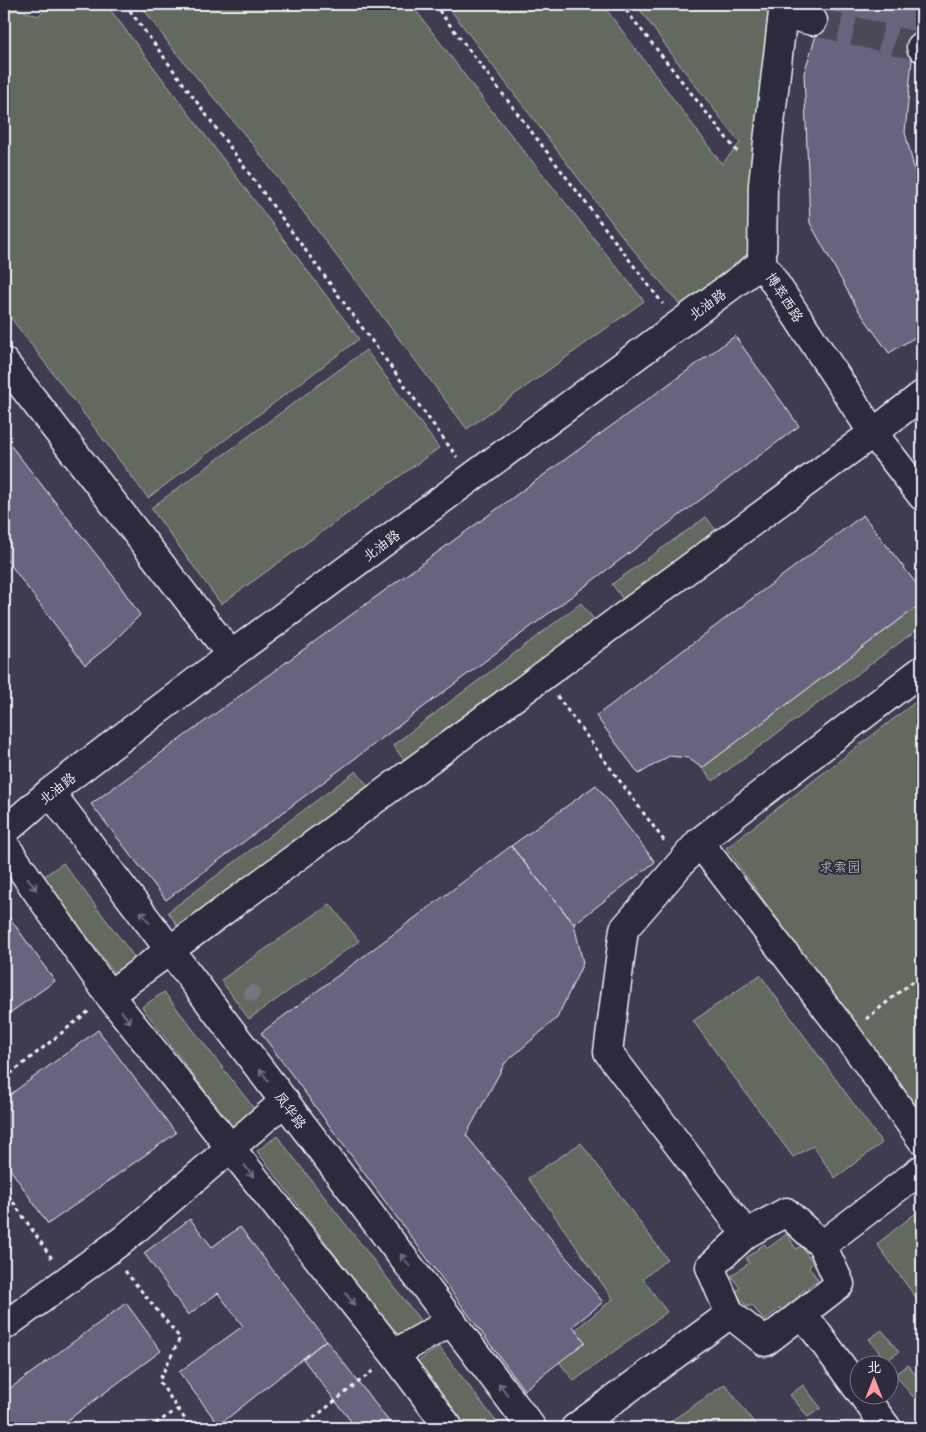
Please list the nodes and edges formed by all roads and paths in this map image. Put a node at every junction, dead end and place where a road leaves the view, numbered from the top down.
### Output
1 (125, 4) edge
2 (434, 4) edge
3 (621, 4) edge
4 (784, 9) edge
5 (813, 21) tunnel mouth
6 (763, 184) junction
7 (762, 263) junction
8 (679, 324) junction
9 (4, 362) edge
10 (922, 395) edge
11 (873, 433) junction
12 (472, 478) junction
13 (922, 496) edge
14 (231, 655) junction
15 (922, 670) edge
16 (542, 676) junction
17 (50, 792) junction
18 (4, 832) edge
19 (699, 842) junction
20 (4, 844) edge
21 (682, 865) junction
22 (169, 949) junction
23 (922, 974) edge
24 (109, 995) junction
25 (847, 1035) junction
26 (4, 1079) edge
27 (285, 1102) junction
28 (922, 1140) edge
29 (231, 1149) junction
30 (922, 1169) edge
31 (4, 1188) edge
32 (746, 1234) junction
33 (822, 1245) junction
34 (108, 1251) junction
35 (67, 1280) junction
36 (730, 1314) junction
37 (803, 1314) junction
38 (452, 1322) junction
39 (4, 1326) edge
40 (394, 1354) junction
41 (848, 1375) edge
42 (869, 1404) edge
43 (178, 1408) junction
44 (149, 1428) edge
45 (191, 1428) edge
46 (302, 1428) edge
47 (449, 1428) edge
48 (532, 1428) edge
49 (575, 1428) edge
50 (887, 1428) edge

1 - 12 path
2 - 8 path
3 - 6 path
4 - 5 street
4 - 6 street, 博萃西路
6 - 7 street, 博萃西路
7 - 8 street, 北油路
7 - 11 street, 博萃西路
8 - 12 street, 北油路
9 - 14 street
10 - 11 street
11 - 13 street, 博萃西路
11 - 16 street
12 - 14 street, 北油路
14 - 17 street, 北油路
15 - 19 street
16 - 21 path
16 - 22 street
17 - 18 street, 北油路
22 -> 17 street, 凤华路
19 - 21 street
19 - 25 street
20 -> 24 street
21 - 32 street
22 - 24 street
27 -> 22 street, 凤华路
23 - 25 path
24 - 26 path
24 -> 29 street
25 - 28 street
27 - 29 street
38 -> 27 street, 凤华路
29 - 34 street
29 -> 40 street
30 - 33 street
31 - 35 path
32 - 33 street
32 - 36 street
33 - 37 street
34 - 35 street
34 - 43 path
35 - 39 street
36 - 37 street
36 - 49 street
37 - 41 street
38 - 40 street
48 -> 38 street, 凤华路
40 - 46 path
40 - 47 street
42 - 50 street
43 - 44 path
43 - 45 path

